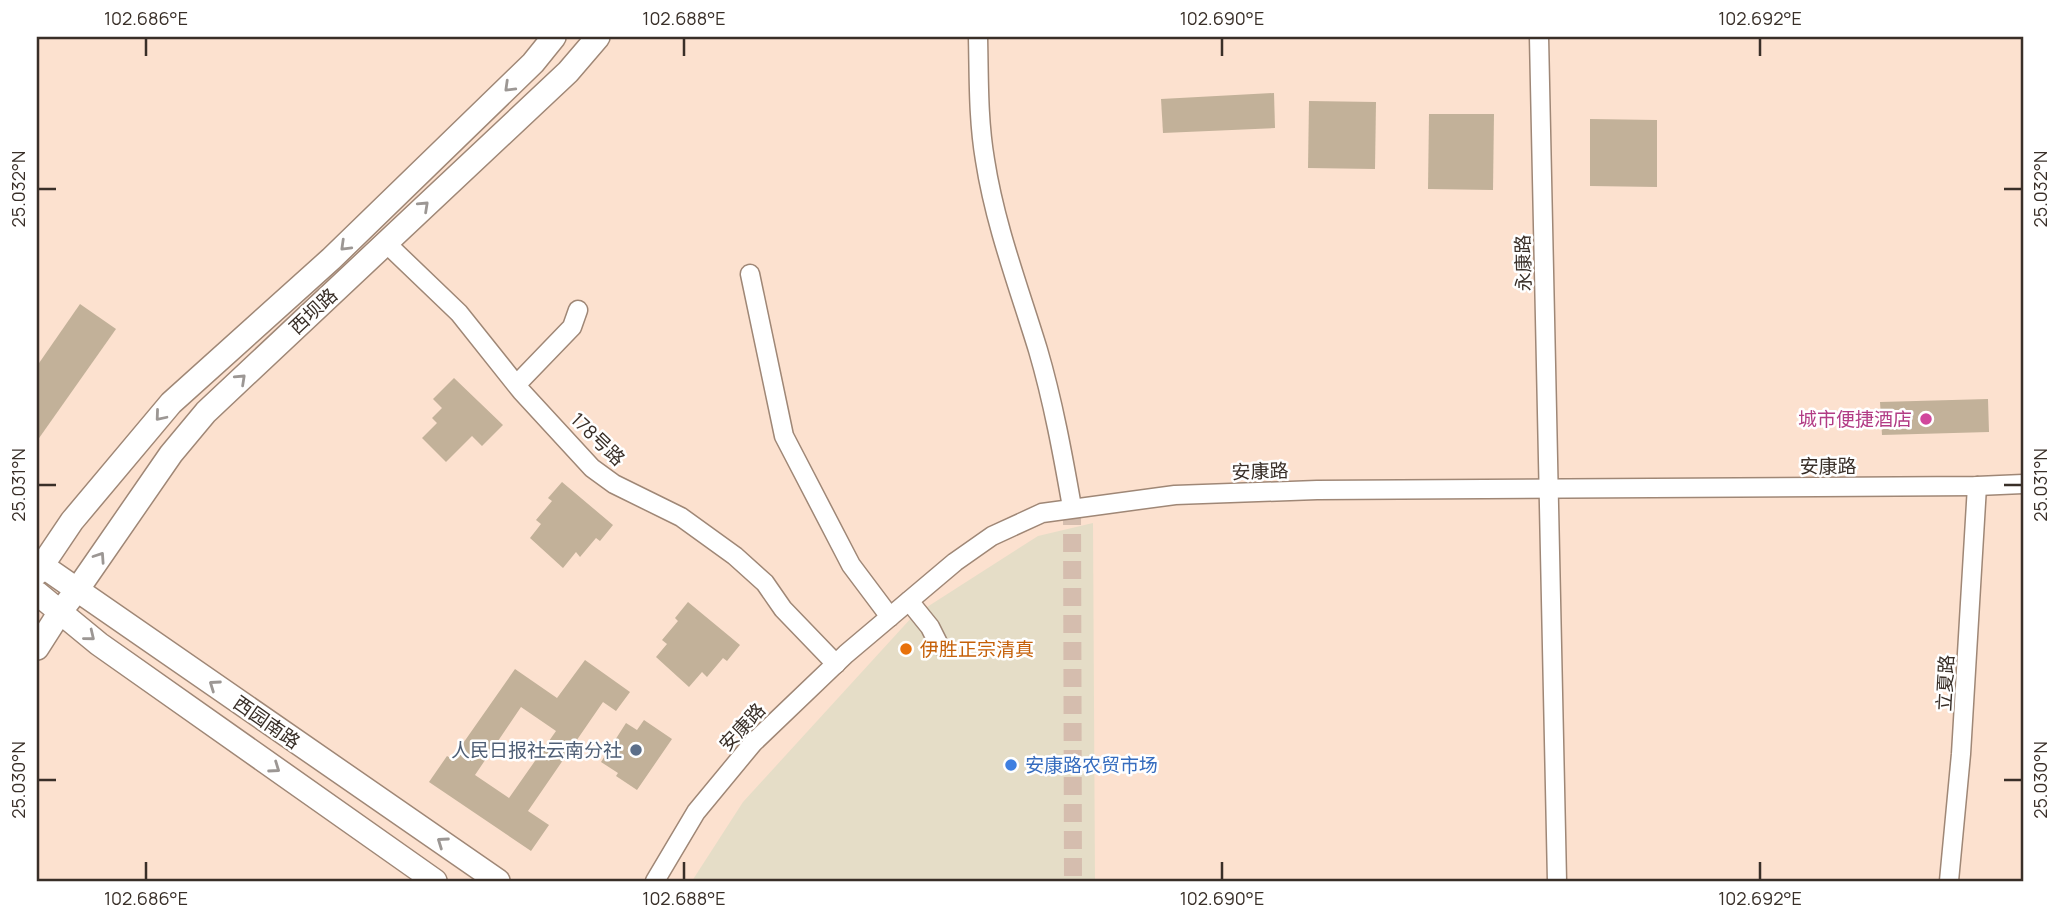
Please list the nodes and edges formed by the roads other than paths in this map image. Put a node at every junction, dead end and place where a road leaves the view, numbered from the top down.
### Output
1 (554, 37) edge
2 (598, 37) edge
3 (978, 37) edge
4 (1539, 37) edge
5 (386, 243) junction
6 (750, 274) dead end
7 (578, 310) dead end
8 (517, 384) junction
9 (2023, 484) edge
10 (1977, 486) junction
11 (1550, 489) junction
12 (1072, 507) junction
13 (38, 567) edge
14 (77, 590) junction
15 (37, 593) edge
16 (909, 601) junction
17 (60, 612) junction
18 (890, 617) junction
19 (939, 645) dead end
20 (37, 648) edge
21 (836, 664) junction
22 (435, 881) edge
23 (498, 881) edge
24 (654, 881) edge
25 (1557, 881) edge
26 (1949, 881) edge

1 -> 13 main road, 西坝路
5 -> 2 main road, 西坝路
3 - 12 street
4 - 11 street, 永康路
5 - 8 street, 178号路
14 -> 5 main road, 西坝路
6 - 18 street
7 - 8 street
8 - 21 street, 178号路
9 - 10 street, 安康路
10 - 11 street, 安康路
10 - 26 street, 立夏路
11 - 12 street, 安康路
11 - 25 street
12 - 16 street, 安康路
13 - 14 main road, 西园南路
14 - 17 main road, 西坝路
23 -> 14 main road, 西园南路
15 - 17 main road, 西园南路
16 - 18 street, 安康路
16 - 19 street
17 - 20 main road, 西坝路
17 -> 22 main road, 西园南路
18 - 21 street, 安康路
21 - 24 street, 安康路

